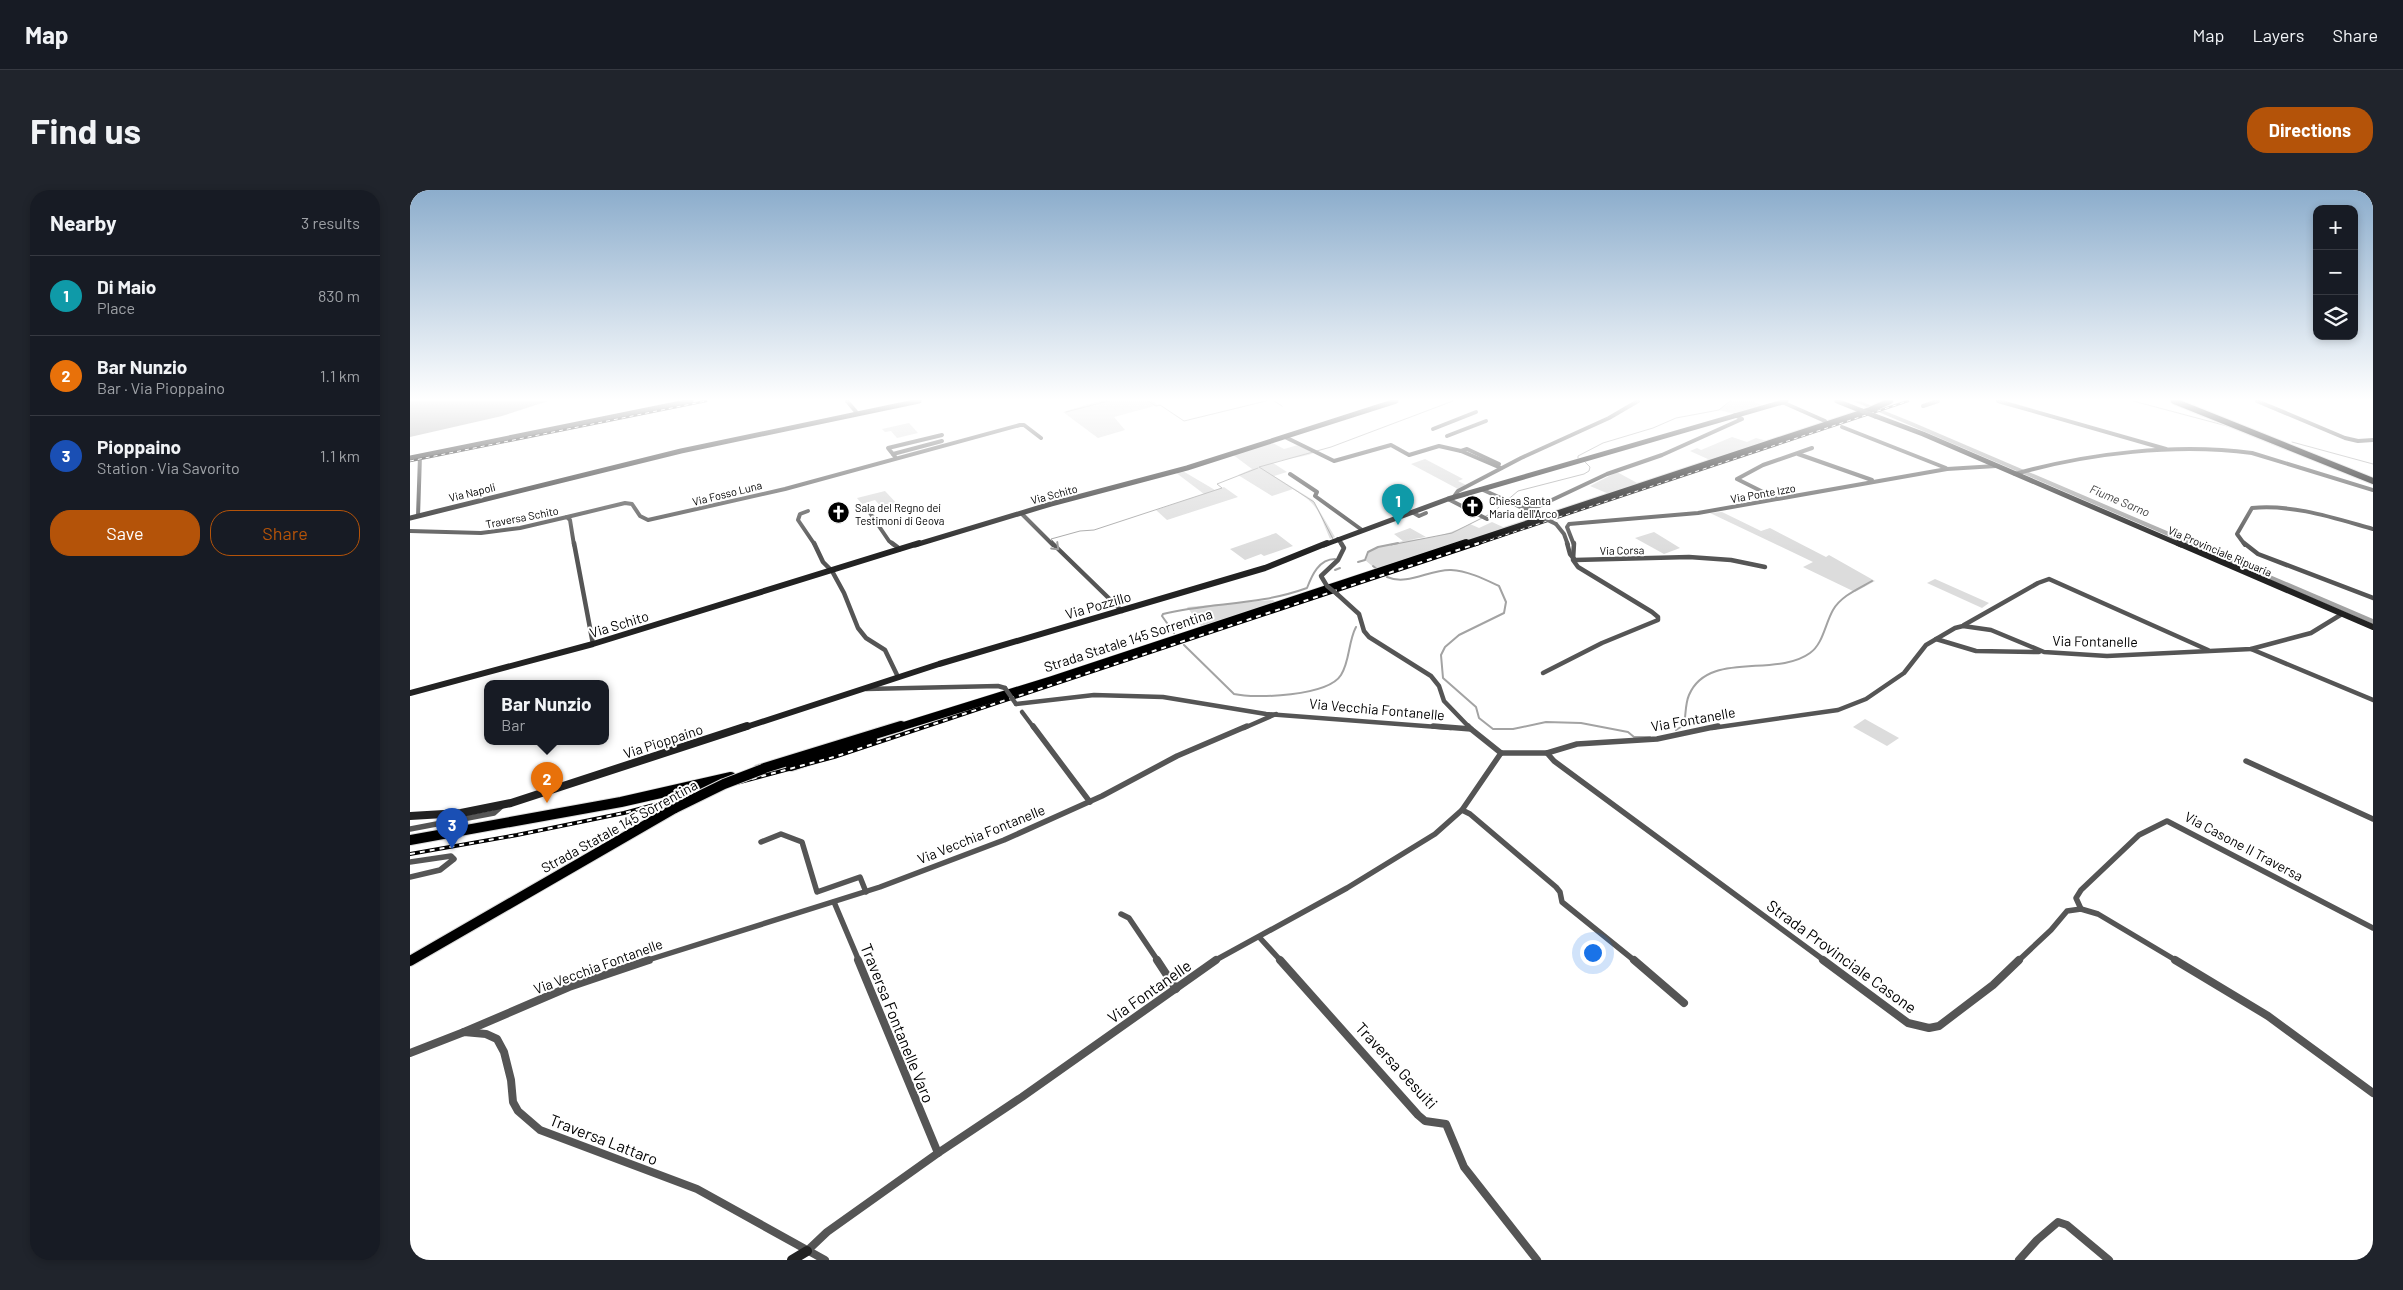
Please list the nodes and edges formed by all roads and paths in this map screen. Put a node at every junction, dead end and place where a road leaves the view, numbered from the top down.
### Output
1 (445, 451) edge
2 (681, 451) edge
3 (890, 451) edge
4 (905, 451) edge
5 (923, 451) edge
6 (1241, 451) edge
7 (1312, 451) edge
8 (1371, 451) edge
9 (1402, 451) edge
10 (1423, 451) edge
11 (1462, 451) edge
12 (1537, 451) edge
13 (1613, 451) edge
14 (1671, 451) edge
15 (1750, 451) edge
16 (1805, 451) edge
17 (1903, 451) edge
18 (1961, 451) edge
19 (2160, 451) edge
20 (2195, 451) edge
21 (2301, 451) edge
22 (2304, 451) edge
23 (893, 454) junction
24 (1797, 454) junction
25 (420, 456) junction
26 (410, 458) edge
27 (896, 458) junction
28 (1997, 466) junction
29 (1502, 467) junction
30 (1947, 468) junction
31 (1290, 474) dead end
32 (2015, 474) junction
33 (2373, 479) edge
34 (1874, 481) junction
35 (1481, 489) junction
36 (2373, 490) edge
37 (1450, 498) junction
38 (1778, 500) junction
39 (1511, 501) junction
40 (868, 510) dead end
41 (808, 511) dead end
42 (1412, 512) junction
43 (1021, 513) junction
44 (1426, 513) dead end
45 (418, 516) junction
46 (567, 517) junction
47 (410, 518) edge
48 (1487, 519) dead end
49 (1362, 530) junction
50 (2373, 530) edge
51 (410, 531) edge
52 (1338, 539) junction
53 (900, 549) junction
54 (1573, 560) junction
55 (1765, 567) dead end
56 (832, 571) junction
57 (2373, 598) edge
58 (1122, 611) junction
59 (2342, 614) junction
60 (1963, 626) junction
61 (2373, 627) edge
62 (1936, 638) junction
63 (594, 644) junction
64 (2251, 649) junction
65 (2210, 651) junction
66 (2044, 652) junction
67 (1543, 673) dead end
68 (898, 677) junction
69 (1028, 687) junction
70 (863, 689) junction
71 (410, 693) edge
72 (2373, 700) edge
73 (1022, 712) dead end
74 (1276, 714) junction
75 (1472, 729) junction
76 (1500, 753) junction
77 (1547, 753) junction
78 (2246, 761) dead end
79 (761, 772) junction
80 (694, 790) dead end
81 (1090, 802) junction
82 (503, 805) junction
83 (1462, 810) junction
84 (410, 816) edge
85 (2373, 819) edge
86 (476, 828) junction
87 (410, 829) edge
88 (410, 840) edge
89 (761, 842) dead end
90 (410, 862) edge
91 (410, 877) edge
92 (866, 892) junction
93 (834, 902) junction
94 (2081, 909) junction
95 (1121, 914) dead end
96 (2373, 928) edge
97 (1260, 938) junction
98 (410, 960) edge
99 (1176, 989) junction
100 (1684, 1003) dead end
101 (464, 1032) junction
102 (410, 1053) edge
103 (2373, 1093) edge
104 (938, 1154) junction
105 (807, 1251) junction
106 (792, 1260) edge
107 (825, 1260) edge
108 (1537, 1260) edge
109 (2019, 1260) edge
110 (2109, 1260) edge

1 - 25 main road
2 - 45 main road, Via Napoli
3 - 23 street
4 - 23 street
5 - 27 street, Via Fosso Luna
6 - 43 main road, Via Schito
7 - 8 street
9 - 10 street
11 - 29 street
12 - 29 street
13 - 35 main road, Via Pozzillo
14 - 39 street
15 - 69 highway, Strada Statale 145 Sorrentina
16 - 24 street
17 - 30 street
18 - 28 main road, Via Provinciale Ripuaria
19 - 32 street
20 - 36 street
21 - 33 highway
22 - 33 highway
23 - 27 street
24 - 34 street
24 - 38 street
25 - 26 main road
25 - 45 street
27 - 46 street, Via Fosso Luna
28 - 30 street, Via Ponte Izzo
28 - 32 main road, Via Provinciale Ripuaria
29 - 37 street
30 - 34 street, Via Ponte Izzo
31 - 49 street
32 - 59 main road, Via Provinciale Ripuaria
34 - 38 street, Via Ponte Izzo
35 - 37 main road, Via Pozzillo
35 - 39 street
37 - 42 main road, Via Pozzillo
37 - 48 street
38 - 54 street, Via Ponte Izzo
39 - 54 street, bridge
40 - 53 street
41 - 56 street
42 - 44 street
42 - 49 main road, Via Pozzillo
43 - 53 main road, Via Schito
43 -> 58 street
45 - 47 main road, Via Napoli
46 - 51 street, Traversa Schito
46 - 63 street, Traversa Schito
49 - 52 main road, Via Pozzillo
50 - 57 street
52 - 58 main road, Via Pozzillo
52 - 75 street, bridge
53 - 56 main road, Via Schito
54 - 55 street, Via Corsa
54 - 67 street
56 - 63 main road, Via Schito
56 - 68 street
58 - 68 main road, Via Pozzillo
59 - 61 main road, Via Provinciale Ripuaria
59 - 64 street, Via Fontanelle
60 - 62 street, Via Fontanelle
60 - 65 street
60 - 66 street, Via Fontanelle
62 - 66 street
62 - 77 street, Via Fontanelle
63 - 71 main road, Via Schito
64 - 65 street, Via Fontanelle
64 - 72 street
65 - 66 street, Via Fontanelle
68 - 70 main road, Via Pozzillo
69 - 79 highway, Strada Statale 145 Sorrentina
69 - 79 highway
70 - 74 street, bridge
70 - 82 main road, Via Pioppaino
73 - 81 street
74 - 75 street, Via Vecchia Fontanelle
74 - 81 street, Via Vecchia Fontanelle
75 - 76 street
76 - 77 street, Via Fontanelle
76 - 83 street, Via Fontanelle
77 - 94 street, Strada Provinciale Casone
78 - 85 street
79 - 86 highway, bridge
79 - 98 highway, Strada Statale 145 Sorrentina, bridge
80 - 86 highway
81 - 92 street, Via Vecchia Fontanelle
82 - 84 main road, Via Pioppaino
82 - 87 street
83 - 97 street, Via Fontanelle
83 - 100 street
86 - 88 highway
89 - 92 street
90 - 91 street
92 - 93 street, Via Vecchia Fontanelle
93 - 101 street, Via Vecchia Fontanelle
93 - 104 street, Traversa Fontanelle Varo
94 - 96 street, Via Casone II Traversa
94 - 103 street
95 - 99 street
97 - 99 street, Via Fontanelle
97 - 108 street, Traversa Gesuiti
99 - 104 street, Via Fontanelle
101 - 102 street, Traversa Lattaro
101 - 105 street, Traversa Lattaro
104 - 105 street, Via Fontanelle
105 - 106 main road
105 - 107 street
109 - 110 street

